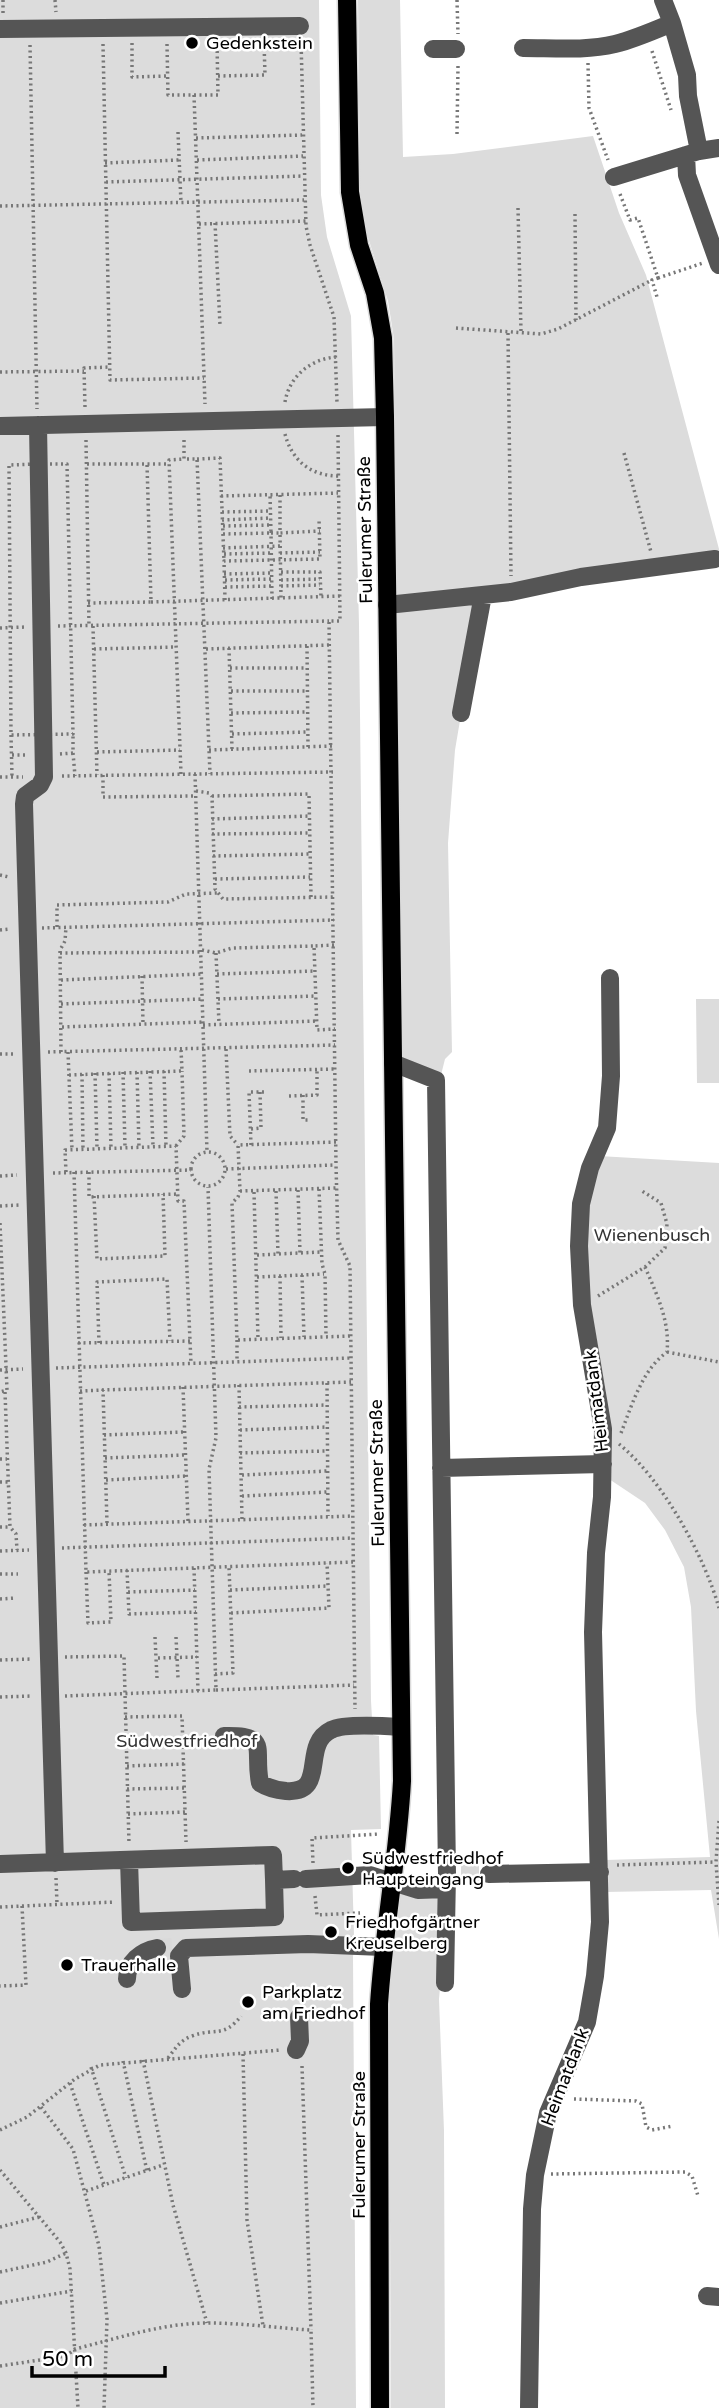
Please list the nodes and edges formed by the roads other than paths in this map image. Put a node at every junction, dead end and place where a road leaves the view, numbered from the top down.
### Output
1 (347, 0) edge
2 (663, 0) edge
3 (672, 23) junction
4 (300, 26) road end
5 (0, 29) edge
6 (523, 48) dead end
7 (433, 49) dead end
8 (456, 49) dead end
9 (719, 148) edge
10 (693, 153) junction
11 (614, 177) dead end
12 (718, 262) edge
13 (385, 417) junction
14 (38, 425) junction
15 (0, 426) edge
16 (715, 559) dead end
17 (483, 595) junction
18 (387, 605) junction
19 (461, 713) dead end
20 (610, 978) dead end
21 (393, 1063) junction
22 (603, 1464) junction
23 (441, 1468) junction
24 (401, 1727) junction
25 (224, 1735) dead end
26 (129, 1860) junction
27 (55, 1863) junction
28 (0, 1864) edge
29 (604, 1869) junction
30 (489, 1874) tunnel mouth
31 (451, 1879) junction
32 (274, 1880) junction
33 (393, 1882) junction
34 (383, 1947) junction
35 (172, 1948) junction
36 (445, 1974) dead end
37 (127, 1979) dead end
38 (181, 1989) dead end
39 (299, 2017) dead end
40 (296, 2050) road end
41 (380, 2408) edge
42 (529, 2408) edge

1 - 13 main road, Fulerumer Straße
2 - 3 street
3 - 6 street
3 - 10 street
4 - 5 street
7 - 8 street
9 - 10 street
10 - 11 street
10 - 12 street
13 - 14 street
13 - 18 main road, Fulerumer Straße
14 - 15 street
14 - 27 street
16 - 17 street
17 - 18 street
17 - 19 street
18 - 21 main road, Fulerumer Straße
20 - 22 street, Heimatdank
21 - 23 street
21 - 24 main road, Fulerumer Straße
22 - 23 street
22 - 29 street, Heimatdank
23 - 31 street
24 - 25 street
24 - 33 main road, Fulerumer Straße
26 - 27 street
26 - 32 street
26 - 32 street
27 - 28 street
29 - 30 street
29 - 42 street, Heimatdank
31 - 33 street
31 - 36 street
32 - 33 street
33 - 34 main road, Fulerumer Straße
34 - 35 street
34 - 41 main road, Fulerumer Straße
35 - 37 street
35 - 38 street
39 - 40 street

